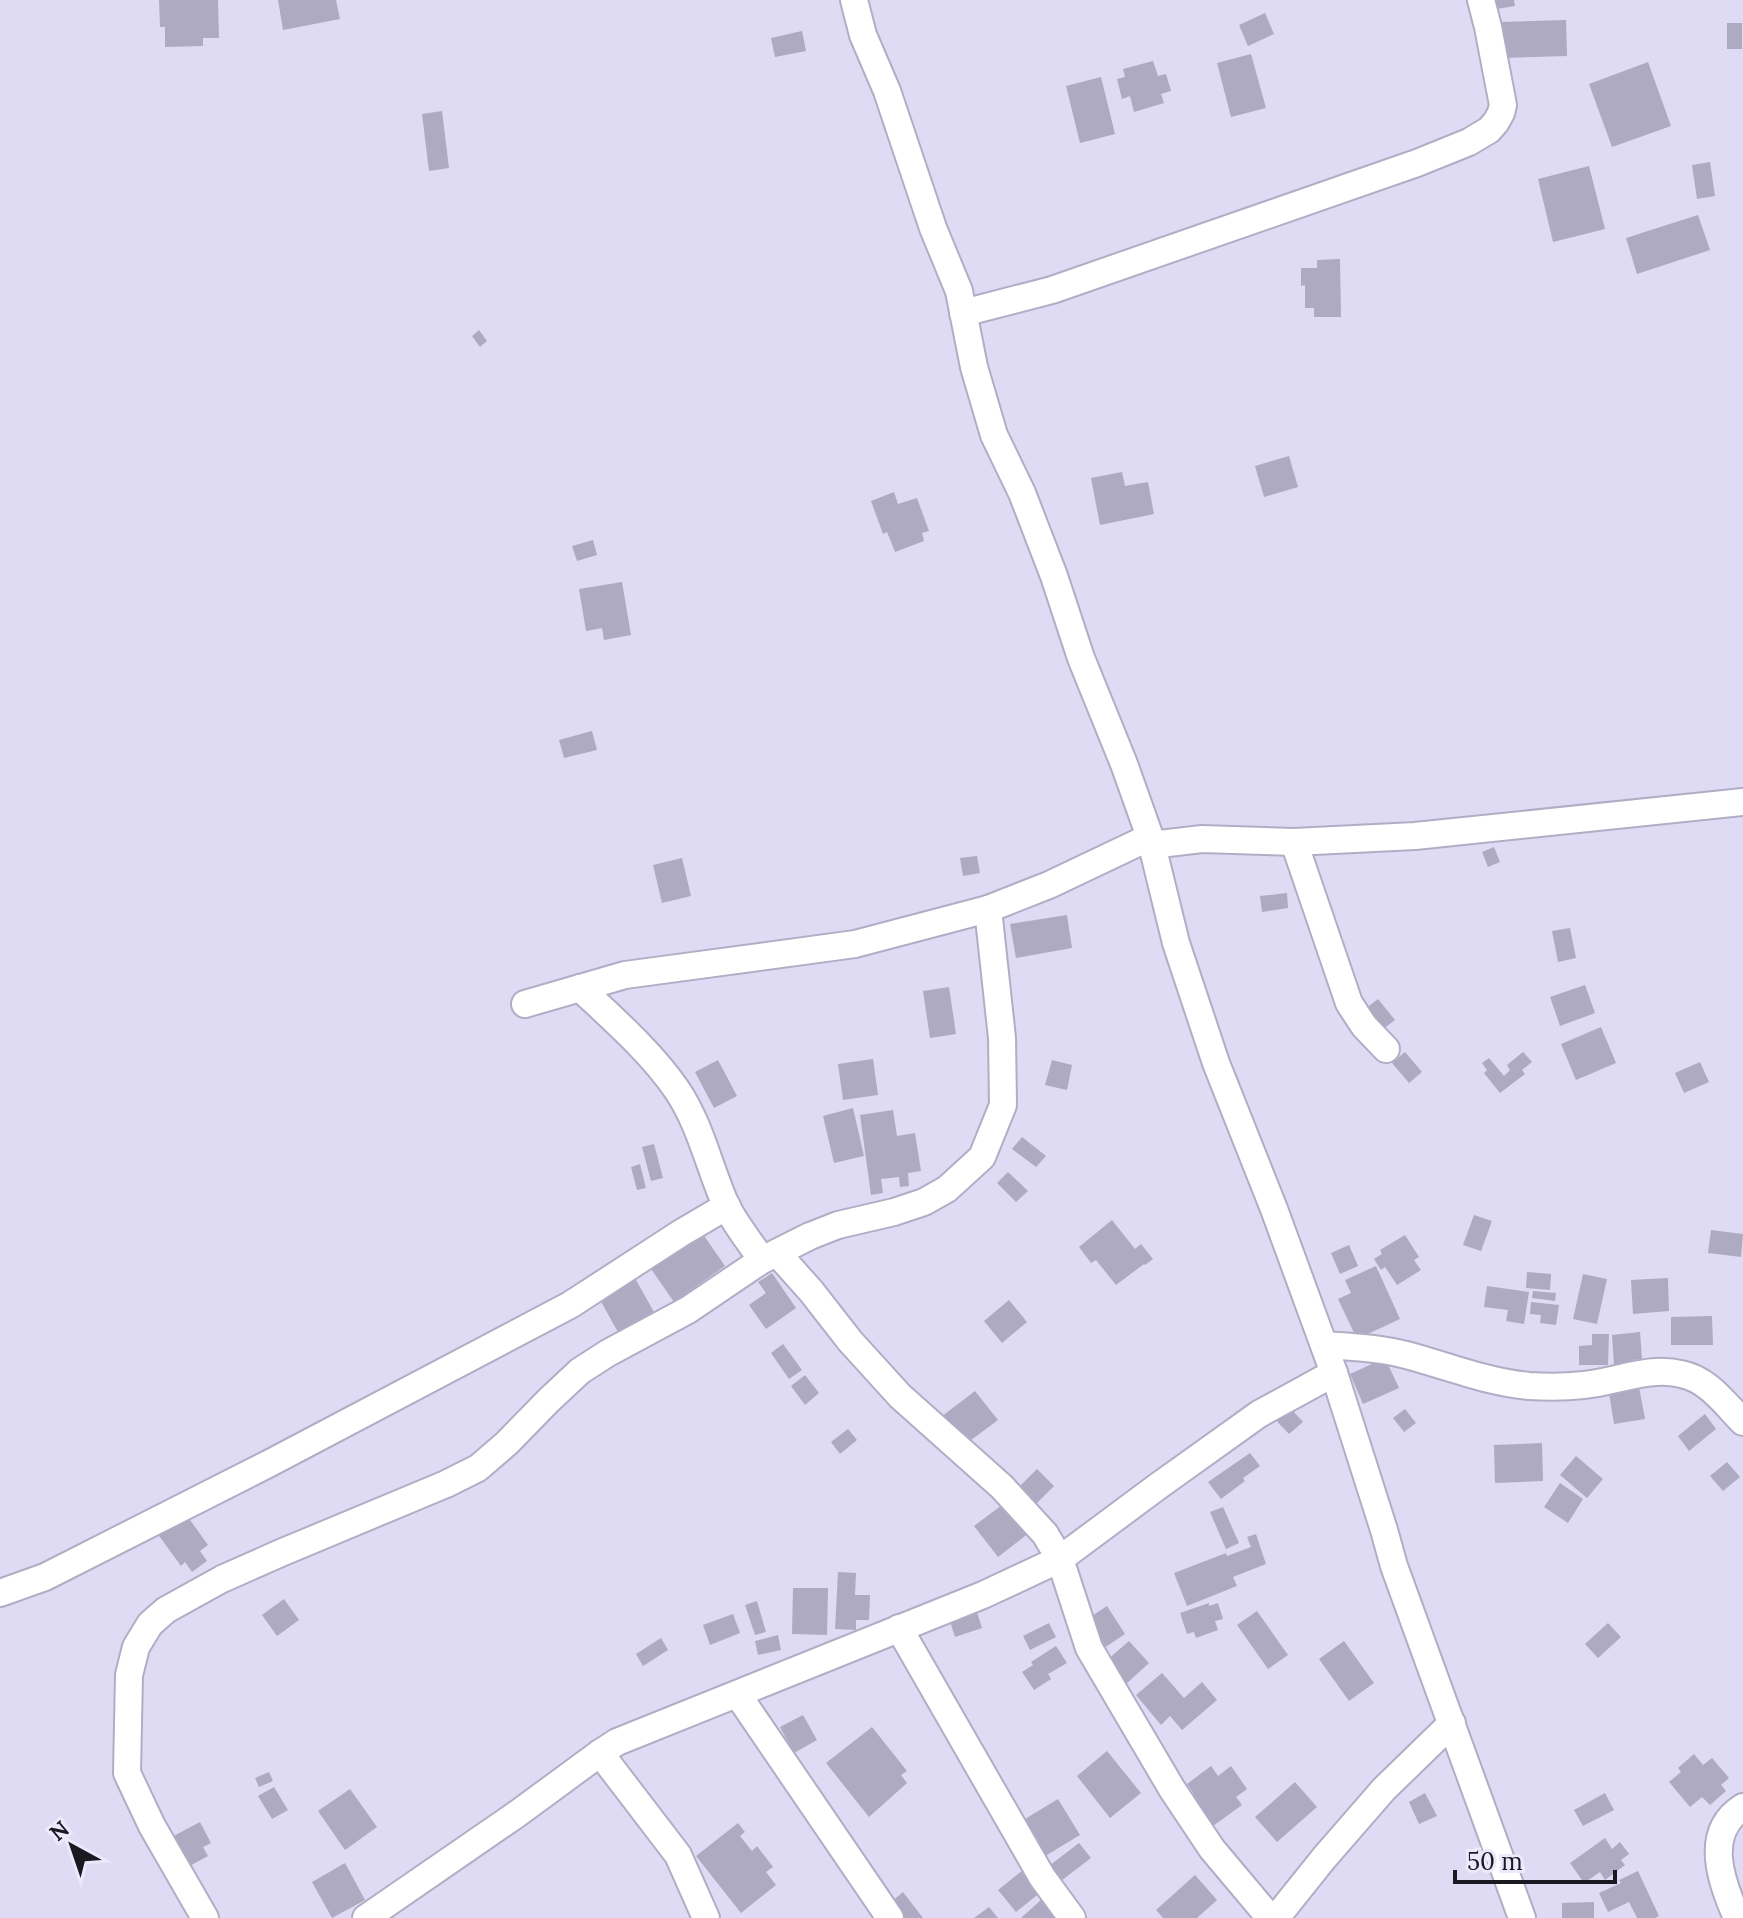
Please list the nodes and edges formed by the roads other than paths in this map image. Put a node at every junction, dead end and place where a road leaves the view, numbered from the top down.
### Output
1 (854, 0) edge
2 (1481, 0) edge
3 (963, 313) junction
4 (1743, 802) edge
5 (1151, 841) junction
6 (1294, 842) junction
7 (988, 909) junction
8 (580, 988) junction
9 (525, 1004) dead end
10 (1386, 1049) dead end
11 (727, 1206) junction
12 (769, 1256) junction
13 (1324, 1345) junction
14 (1334, 1373) junction
15 (1743, 1422) edge
16 (1060, 1559) junction
17 (0, 1593) edge
18 (899, 1628) junction
19 (738, 1695) junction
20 (1452, 1723) junction
21 (600, 1753) junction
22 (1743, 1807) edge
23 (205, 1918) edge
24 (366, 1918) edge
25 (706, 1918) edge
26 (890, 1918) edge
27 (1072, 1918) edge
28 (1270, 1918) edge
29 (1276, 1918) edge
30 (1522, 1918) edge
31 (1737, 1918) edge

1 - 3 street
2 - 3 street
3 - 5 street
4 - 6 street
5 - 6 street
5 - 7 street
5 - 13 street
6 - 10 street
7 - 8 street
7 - 12 street
8 - 9 street
8 - 11 street
11 - 12 street
11 - 17 street
12 - 16 street
12 - 23 street
13 - 14 street
13 - 15 street
14 - 16 street
14 - 20 street
16 - 18 street
16 - 28 street
18 - 19 street
18 - 27 street
19 - 21 street
19 - 26 street
20 - 29 street
20 - 30 street
21 - 24 street
21 - 25 street
22 - 31 street

